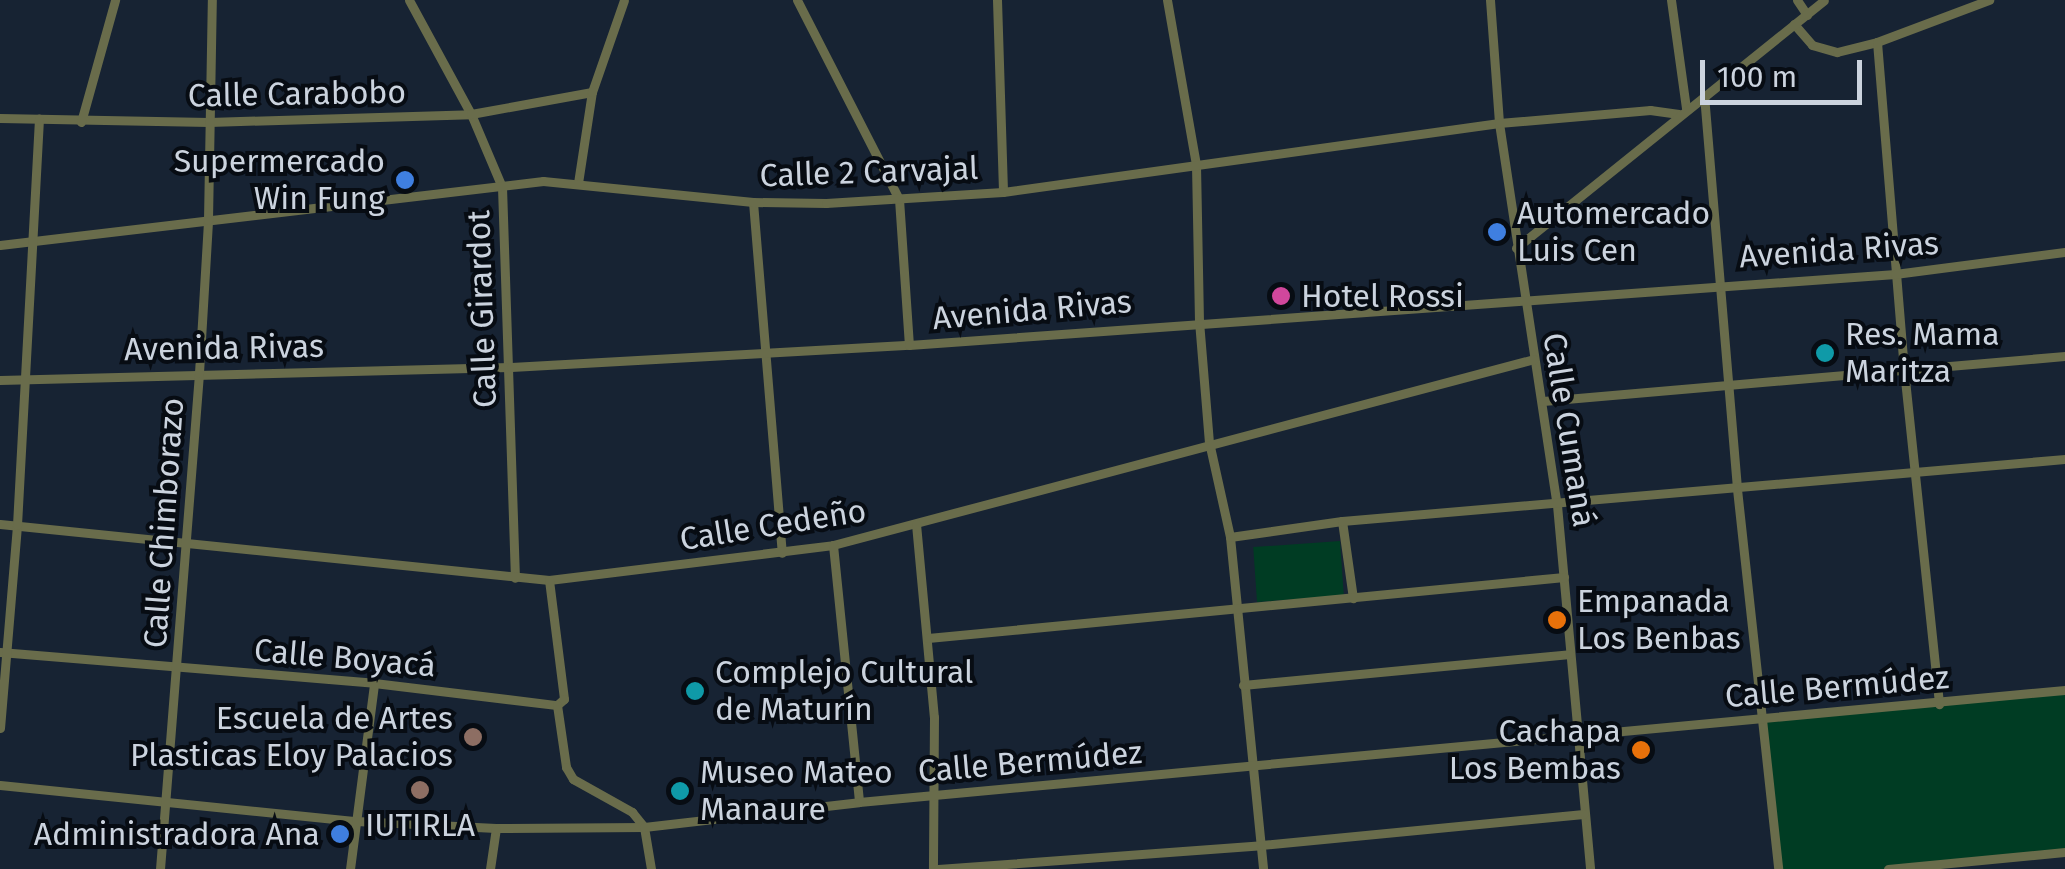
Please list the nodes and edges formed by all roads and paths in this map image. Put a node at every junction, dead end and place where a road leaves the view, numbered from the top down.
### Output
1 (115, 0) edge
2 (212, 0) edge
3 (409, 0) edge
4 (624, 0) edge
5 (798, 0) edge
6 (998, 0) edge
7 (1166, 0) edge
8 (1490, 0) edge
9 (1672, 0) edge
10 (1797, 0) edge
11 (1824, 0) edge
12 (1988, 0) edge
13 (1807, 15) junction
14 (1794, 24) junction
15 (1877, 42) junction
16 (592, 92) junction
17 (1704, 95) junction
18 (1682, 111) junction
19 (471, 114) junction
20 (0, 118) edge
21 (39, 118) junction
22 (81, 122) junction
23 (209, 122) junction
24 (1500, 122) junction
25 (1196, 165) junction
26 (578, 183) junction
27 (502, 187) junction
28 (1003, 192) junction
29 (900, 198) junction
30 (753, 202) junction
31 (208, 220) junction
32 (32, 241) junction
33 (0, 245) edge
34 (1516, 248) junction
35 (2065, 252) edge
36 (1895, 274) junction
37 (1718, 284) junction
38 (1523, 299) junction
39 (1198, 321) junction
40 (909, 345) junction
41 (763, 354) junction
42 (2065, 356) edge
43 (1534, 359) junction
44 (510, 367) junction
45 (1904, 370) junction
46 (199, 373) junction
47 (0, 380) edge
48 (24, 380) junction
49 (1728, 386) junction
50 (1543, 401) junction
51 (1209, 442) junction
52 (2065, 459) edge
53 (1916, 474) junction
54 (1737, 489) junction
55 (1557, 504) junction
56 (1342, 521) junction
57 (0, 524) edge
58 (916, 524) junction
59 (17, 525) junction
60 (1230, 537) junction
61 (833, 545) junction
62 (186, 546) junction
63 (782, 553) junction
64 (1564, 577) junction
65 (515, 578) junction
66 (549, 580) junction
67 (1352, 598) junction
68 (1238, 609) junction
69 (928, 638) junction
70 (3, 653) edge
71 (1570, 654) junction
72 (178, 670) junction
73 (374, 684) junction
74 (1243, 685) junction
75 (2065, 690) edge
76 (1939, 704) junction
77 (558, 705) junction
78 (1765, 720) junction
79 (0, 728) edge
80 (1577, 734) junction
81 (1252, 767) junction
82 (0, 785) edge
83 (933, 797) junction
84 (859, 802) junction
85 (166, 805) junction
86 (1584, 814) junction
87 (356, 821) junction
88 (644, 827) junction
89 (496, 828) junction
90 (1261, 846) junction
91 (2065, 852) edge
92 (160, 869) edge
93 (350, 869) edge
94 (490, 869) edge
95 (651, 869) edge
96 (936, 869) edge
97 (1263, 869) edge
98 (1590, 869) edge
99 (1778, 869) edge
100 (1888, 869) edge

1 - 22 street
2 - 23 street, Calle Chimborazo
3 - 19 street, Calle Girardot
4 - 16 street
5 - 29 street
6 - 28 street
7 - 25 street
8 - 24 street, Calle Cumaná
9 - 18 street
10 - 13 street
11 - 13 street
12 - 15 street
13 - 14 street
14 - 15 street
14 - 17 street
15 - 36 street
16 - 19 street, Calle Carabobo
16 - 26 street
17 - 18 street
17 - 37 street
18 - 24 street, Calle 2 Carvajal
18 - 34 street
19 - 23 street, Calle Carabobo
19 - 27 street, Calle Girardot
20 - 21 street, Calle Carabobo
21 - 22 street, Calle Carabobo
21 - 32 street
22 - 23 street, Calle Carabobo
23 - 31 street, Calle Chimborazo
24 - 25 street, Calle 2 Carvajal
24 - 34 street, Calle Cumaná
25 - 28 street, Calle 2 Carvajal
25 - 39 street
26 - 27 street, Calle 2 Carvajal
26 - 30 street, Calle 2 Carvajal
27 - 31 street, Calle 2 Carvajal
27 - 44 street, Calle Girardot
28 - 29 street, Calle 2 Carvajal
29 - 30 street, Calle 2 Carvajal
29 - 40 street
30 - 41 street
31 - 32 street, Calle 2 Carvajal
31 - 46 street, Calle Chimborazo
32 - 33 street, Calle 2 Carvajal
32 - 48 street
34 - 38 street, Calle Cumaná
35 - 36 street, Avenida Rivas
36 - 37 street, Avenida Rivas
36 - 45 street
37 - 38 street, Avenida Rivas
37 - 49 street
38 - 39 street, Avenida Rivas
38 - 43 street, Calle Cumaná
39 - 40 street, Avenida Rivas
39 - 51 street
40 - 41 street, Avenida Rivas
41 - 44 street, Avenida Rivas
41 - 63 street
42 - 45 street
43 - 50 street, Calle Cumaná
43 - 51 street, Calle Cedeño
44 - 46 street, Avenida Rivas
44 - 65 street, Calle Girardot
45 - 49 street
45 - 53 street
46 - 48 street, Avenida Rivas
46 - 62 street, Calle Chimborazo
47 - 48 street, Avenida Rivas
48 - 59 street
49 - 50 street
49 - 54 street
50 - 55 street, Calle Cumaná
51 - 58 street, Calle Cedeño
51 - 60 street
52 - 53 street
53 - 54 street
53 - 76 street
54 - 55 street
54 - 78 street
55 - 56 street
55 - 64 street, Calle Cumaná
56 - 60 street
56 - 67 street
57 - 59 street, Calle Cedeño
58 - 61 street, Calle Cedeño
58 - 69 street
59 - 62 street, Calle Cedeño
59 - 70 street
60 - 68 street
61 - 63 street, Calle Cedeño
61 - 84 street
62 - 65 street, Calle Cedeño
62 - 72 street, Calle Chimborazo
63 - 66 street, Calle Cedeño
64 - 67 street
64 - 71 street, Calle Cumaná
65 - 66 street, Calle Cedeño
66 - 77 street
67 - 68 street
68 - 69 street
68 - 74 street
69 - 83 street
70 - 72 street, Calle Boyacá
70 - 79 street
71 - 74 street
71 - 80 street, Calle Cumaná
72 - 73 street, Calle Boyacá
72 - 85 street, Calle Chimborazo
73 - 77 street, Calle Boyacá
73 - 87 street
74 - 81 street
75 - 76 street, Calle Bermúdez
76 - 78 street, Calle Bermúdez
77 - 88 street
78 - 80 street, Calle Bermúdez
78 - 99 street
80 - 81 street, Calle Bermúdez
80 - 86 street, Calle Cumaná
81 - 83 street, Calle Bermúdez
81 - 90 street
82 - 85 street, Calle Bermúdez
83 - 84 street, Calle Bermúdez
83 - 96 street
84 - 88 street, Calle Bermúdez
85 - 87 street, Calle Bermúdez
85 - 92 street, Calle Chimborazo
86 - 90 street
86 - 98 street, Calle Cumaná
87 - 89 street, Calle Bermúdez
87 - 93 street
88 - 89 street, Calle Bermúdez
88 - 95 street
89 - 94 street
90 - 96 street
90 - 97 street
91 - 100 street

